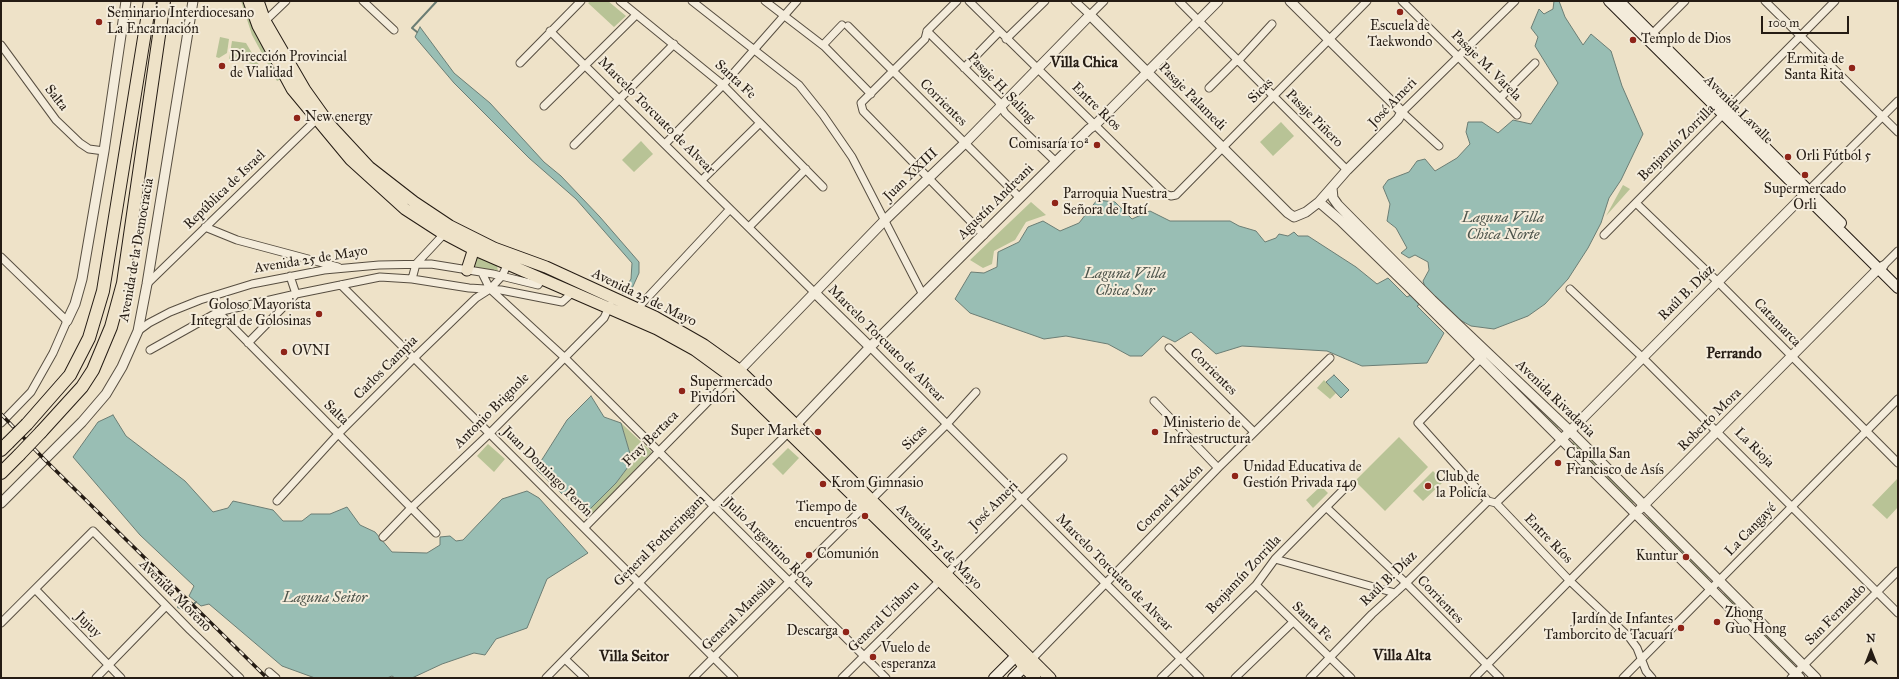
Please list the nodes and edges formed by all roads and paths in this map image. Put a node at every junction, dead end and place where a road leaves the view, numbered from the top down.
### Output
1 (126, 1) edge
2 (150, 1) edge
3 (193, 1) edge
4 (249, 1) edge
5 (258, 1) edge
6 (286, 1) edge
7 (363, 1) edge
8 (581, 1) edge
9 (620, 1) edge
10 (692, 1) edge
11 (765, 1) edge
12 (797, 1) edge
13 (957, 1) edge
14 (969, 1) edge
15 (1046, 1) edge
16 (1075, 1) edge
17 (1104, 1) edge
18 (1179, 1) edge
19 (1218, 1) edge
20 (1290, 1) edge
21 (1367, 1) edge
22 (1402, 1) edge
23 (1609, 1) edge
24 (1619, 1) edge
25 (1685, 1) edge
26 (1765, 1) edge
27 (1835, 1) edge
28 (1509, 3) edge
29 (165, 4) edge
30 (1090, 15) junction
31 (636, 16) junction
32 (784, 16) junction
33 (1199, 21) junction
34 (262, 24) junction
35 (1272, 24) dead end
36 (394, 30) dead end
37 (550, 31) junction
38 (927, 31) junction
39 (999, 32) junction
40 (1650, 36) junction
41 (1800, 36) junction
42 (1006, 39) junction
43 (1329, 39) junction
44 (674, 44) junction
45 (823, 45) junction
46 (1, 46) edge
47 (754, 49) junction
48 (1458, 58) junction
49 (1239, 60) junction
50 (520, 63) dead end
51 (1535, 63) dead end
52 (586, 66) junction
53 (964, 68) junction
54 (1037, 68) junction
55 (894, 72) junction
56 (1148, 72) junction
57 (723, 85) junction
58 (1209, 88) dead end
59 (871, 94) junction
60 (1274, 96) junction
61 (1500, 98) junction
62 (619, 99) junction
63 (1898, 101) edge
64 (544, 106) dead end
65 (1001, 106) junction
66 (1402, 112) junction
67 (1725, 112) junction
68 (1517, 115) dead end
69 (1883, 116) junction
70 (319, 117) junction
71 (760, 123) junction
72 (1095, 125) junction
73 (1898, 132) edge
74 (965, 143) junction
75 (665, 144) junction
76 (574, 145) dead end
77 (1439, 146) dead end
78 (1222, 147) junction
79 (104, 151) junction
80 (1056, 162) junction
81 (806, 169) junction
82 (1347, 170) junction
83 (928, 178) junction
84 (702, 180) junction
85 (823, 187) dead end
86 (1332, 188) junction
87 (1806, 192) junction
88 (1171, 196) joint
89 (1020, 198) junction
90 (1318, 202) junction
91 (1636, 203) junction
92 (730, 209) junction
93 (1288, 213) joint
94 (884, 221) junction
95 (749, 227) junction
96 (205, 228) junction
97 (444, 234) junction
98 (984, 235) junction
99 (1604, 235) dead end
100 (475, 245) junction
101 (1898, 251) edge
102 (1, 257) edge
103 (509, 259) junction
104 (416, 264) junction
105 (379, 265) junction
106 (1881, 267) junction
107 (342, 268) junction
108 (467, 270) junction
109 (482, 272) junction
110 (290, 276) junction
111 (502, 276) junction
112 (380, 277) junction
113 (542, 278) junction
114 (412, 279) junction
115 (1898, 280) edge
116 (1718, 282) junction
117 (147, 284) junction
118 (341, 286) junction
119 (1414, 286) junction
120 (1898, 288) edge
121 (490, 289) junction
122 (1570, 289) dead end
123 (573, 292) junction
124 (814, 292) junction
125 (296, 294) junction
126 (923, 295) junction
127 (611, 303) junction
128 (218, 312) junction
129 (634, 313) junction
130 (67, 321) junction
131 (138, 331) junction
132 (248, 343) junction
133 (870, 348) junction
134 (1169, 348) dead end
135 (150, 350) dead end
136 (1484, 355) junction
137 (564, 357) junction
138 (414, 358) junction
139 (1330, 358) dead end
140 (1643, 358) junction
141 (1792, 358) junction
142 (735, 374) junction
143 (976, 392) dead end
144 (1898, 399) edge
145 (1154, 401) dead end
146 (1, 423) edge
147 (947, 424) junction
148 (792, 429) junction
149 (1570, 431) junction
150 (1254, 432) junction
151 (1718, 432) junction
152 (1866, 432) junction
153 (339, 433) junction
154 (490, 433) junction
155 (1561, 440) junction
156 (5, 446) edge
157 (658, 451) junction
158 (1063, 458) dead end
159 (1898, 463) edge
160 (1218, 468) junction
161 (1, 473) edge
162 (1345, 488) dead end
163 (1021, 499) junction
164 (276, 501) dead end
165 (1488, 501) junction
166 (1, 503) edge
167 (868, 503) junction
168 (1496, 503) junction
169 (714, 506) junction
170 (1643, 506) junction
171 (1792, 506) junction
172 (411, 508) junction
173 (1327, 508) junction
174 (1636, 514) junction
175 (584, 528) junction
176 (436, 533) dead end
177 (384, 537) dead end
178 (1275, 559) junction
179 (1898, 571) edge
180 (942, 578) junction
181 (1570, 581) junction
182 (638, 582) junction
183 (789, 582) junction
184 (1719, 582) junction
185 (1406, 583) junction
186 (1104, 584) junction
187 (1256, 585) junction
188 (36, 590) junction
189 (1711, 590) junction
190 (1877, 592) junction
191 (1395, 593) junction
192 (166, 606) junction
193 (1898, 613) edge
194 (1293, 622) junction
195 (1, 623) edge
196 (1019, 652) junction
197 (864, 656) junction
198 (1330, 657) junction
199 (714, 658) junction
200 (1180, 658) junction
201 (565, 659) junction
202 (1641, 660) junction
203 (1028, 663) junction
204 (1487, 665) junction
205 (109, 666) junction
206 (1804, 666) junction
207 (269, 672) dead end
208 (1000, 676) edge
209 (1796, 676) edge
210 (96, 678) edge
211 (121, 678) edge
212 (240, 678) edge
213 (276, 678) edge
214 (546, 678) edge
215 (585, 678) edge
216 (693, 678) edge
217 (734, 678) edge
218 (842, 678) edge
219 (886, 678) edge
220 (1013, 678) edge
221 (1035, 678) edge
222 (1050, 678) edge
223 (1161, 678) edge
224 (1200, 678) edge
225 (1235, 678) edge
226 (1310, 678) edge
227 (1351, 678) edge
228 (1474, 678) edge
229 (1500, 678) edge
230 (1623, 678) edge
231 (1652, 678) edge
232 (1816, 678) edge

1 - 79 street
2 - 156 highway, Avenida de la Democracia, bridge
3 - 117 street, Avenida de la Democracia
4 - 34 main road, Avenida 25 de Mayo
5 - 34 main road, Avenida 25 de Mayo
6 - 34 street
7 - 36 street
8 - 37 street
9 - 31 street, Santa Fe
10 - 47 street
11 - 32 street
12 - 32 street
13 - 38 street
14 - 39 street, Entre Ríos
15 - 42 street
16 - 30 street, Pasaje Palamedi
17 - 30 street, Juan XXIII
18 - 33 street, Pasaje Piñero
19 - 33 street, Agustín Andreani
20 - 43 street
21 - 43 street, Sicas
22 - 48 street, Pasaje M. Varela
23 - 40 main road, Avenida Lavalle
24 - 40 main road, Avenida Lavalle
25 - 40 street
26 - 41 street
27 - 41 street, Benjamín Zorrilla
28 - 48 street, José Ameri
29 - 161 highway, Avenida de la Democracia, bridge
30 - 54 street, Juan XXIII
30 - 56 street, Pasaje Palamedi
31 - 44 street, Santa Fe
31 - 52 street
32 - 45 street
32 - 47 street
33 - 49 street, Pasaje Piñero
33 - 56 street, Agustín Andreani
34 - 70 main road, Avenida 25 de Mayo
35 - 49 street
37 - 50 street
37 - 52 street, Marcelo Torcuato de Alvear
38 - 53 street, Pasaje H. Saling
38 - 55 street
39 - 42 street, Entre Ríos
39 - 53 street
40 - 67 main road, Avenida Lavalle
41 - 67 street, Benjamín Zorrilla
41 - 69 street
42 - 54 street, Entre Ríos
43 - 60 street, Sicas
43 - 66 street
44 - 57 street, Santa Fe
44 - 62 street
45 - 55 street, Corrientes
45 - 59 street
46 - 79 street, Salta
47 - 57 street
47 - 94 street
48 - 61 street, Pasaje M. Varela
48 - 66 street, José Ameri
49 - 58 street
49 - 60 street, Pasaje Piñero
51 - 61 street
52 - 62 street, Marcelo Torcuato de Alvear
52 - 64 street
53 - 65 street, Pasaje H. Saling
54 - 65 street, Juan XXIII
54 - 72 street, Entre Ríos
55 - 59 street
55 - 74 street, Corrientes
56 - 72 street, Agustín Andreani
56 - 78 street, Pasaje Palamedi
57 - 71 street, Santa Fe
57 - 75 street
59 - 83 street
60 - 78 street, Sicas
60 - 82 street, Pasaje Piñero
61 - 68 street, Pasaje M. Varela
62 - 75 street, Marcelo Torcuato de Alvear
62 - 76 street
63 - 69 street, Raúl B. Díaz
65 - 74 street, Juan XXIII
65 - 80 street, Pasaje H. Saling
66 - 77 street
66 - 82 street, José Ameri
67 - 87 main road, Avenida Lavalle
67 - 91 street, Benjamín Zorrilla
69 - 73 street
69 - 87 street, Raúl B. Díaz
70 - 96 street, República de Israel
70 - 97 main road, Avenida 25 de Mayo
70 - 100 main road, Avenida 25 de Mayo
71 - 81 street, Santa Fe
71 - 84 street
72 - 80 street, Agustín Andreani
72 - 88 street, Entre Ríos
74 - 83 street, Juan XXIII
74 - 89 street, Corrientes
75 - 84 street, Marcelo Torcuato de Alvear
78 - 88 street, Sicas
78 - 93 street, Pasaje Palamedi
79 - 130 street
80 - 89 street, Agustín Andreani
81 - 85 street, Santa Fe
81 - 95 street
82 - 86 street, José Ameri
83 - 94 street, Juan XXIII
83 - 98 street
84 - 92 street, Marcelo Torcuato de Alvear
86 - 90 street, José Ameri
86 - 119 street, Avenida Rivadavia
87 - 106 main road, Avenida Lavalle
87 - 116 street, Raúl B. Díaz
89 - 98 street, Agustín Andreani
90 - 93 street, José Ameri
90 - 119 street, Avenida Rivadavia
91 - 99 street, Benjamín Zorrilla
91 - 116 street, Catamarca
92 - 95 street, Marcelo Torcuato de Alvear
92 - 129 street
94 - 124 street, Juan XXIII
94 - 126 street
95 - 124 street, Marcelo Torcuato de Alvear
96 - 107 street
96 - 117 street, República de Israel
97 - 100 main road, Avenida 25 de Mayo
97 - 104 street
98 - 126 street, Agustín Andreani
100 - 103 main road, Avenida 25 de Mayo
100 - 108 main road
101 - 106 street, Roberto Mora
102 - 130 street
103 - 111 street, Carlos Campia
103 - 113 main road, Avenida 25 de Mayo
103 - 127 main road, Avenida 25 de Mayo
104 - 105 street, Avenida 25 de Mayo
104 - 108 street, Avenida 25 de Mayo
104 - 114 street
105 - 107 street, Avenida 25 de Mayo
105 - 112 street
106 - 115 main road, Avenida Lavalle
106 - 120 main road, Avenida Lavalle
106 - 141 street, Roberto Mora
107 - 110 street, Avenida 25 de Mayo
108 - 109 street, Avenida 25 de Mayo
109 - 111 street, Avenida 25 de Mayo
109 - 121 street, Julio Argentino Roca
110 - 125 street
110 - 131 street, Avenida 25 de Mayo
111 - 113 street, Avenida 25 de Mayo
111 - 121 street, Carlos Campia
112 - 114 street
112 - 118 street
113 - 123 main road, Avenida 25 de Mayo
114 - 121 street
116 - 140 street, Raúl B. Díaz
116 - 141 street, Catamarca
117 - 131 street, Avenida de la Democracia
118 - 125 street
118 - 138 street, Juan Domingo Perón
119 - 136 street, Avenida Rivadavia
121 - 123 street
121 - 137 street, Julio Argentino Roca
121 - 138 street, Carlos Campia
122 - 140 street, La Rioja
123 - 127 main road, Avenida 25 de Mayo
124 - 133 street, Marcelo Torcuato de Alvear
124 - 142 street, Juan XXIII
125 - 128 street
125 - 132 street
126 - 133 street, Agustín Andreani
127 - 129 main road, Avenida 25 de Mayo
127 - 137 street, Antonio Brignole
128 - 132 street, Salta
128 - 135 street
129 - 142 main road, Avenida 25 de Mayo
130 - 146 street
131 - 166 street, Avenida de la Democracia
132 - 153 street, Salta
133 - 147 street, Marcelo Torcuato de Alvear
133 - 148 street, Agustín Andreani
134 - 150 street, Corrientes
136 - 149 street, Avenida Rivadavia
136 - 155 street, Avenida Rivadavia
136 - 165 street
137 - 154 street, Antonio Brignole
137 - 157 street, Julio Argentino Roca
138 - 153 street, Carlos Campia
138 - 154 street, Juan Domingo Perón
139 - 150 street, Coronel Falcón
140 - 149 street, Raúl B. Díaz
140 - 151 street, La Rioja
141 - 151 street, Roberto Mora
141 - 152 street, Catamarca
142 - 148 main road, Avenida 25 de Mayo
142 - 157 street, Fray Bertaca
143 - 147 street, Sicas
144 - 152 street, La Cangayé
145 - 160 street
147 - 163 street, Marcelo Torcuato de Alvear
147 - 167 street, Sicas
148 - 167 main road, Avenida 25 de Mayo
148 - 169 street, General Fotheringam
149 - 155 street, Raúl B. Díaz
149 - 170 street, Avenida Rivadavia
150 - 160 street, Coronel Falcón
151 - 170 street, Roberto Mora
151 - 171 street, La Rioja
152 - 159 street, Catamarca
152 - 171 street, La Cangayé
153 - 164 street, Carlos Campia
153 - 172 street, Salta
154 - 172 street, Antonio Brignole
154 - 175 street, Juan Domingo Perón
155 - 168 street, Raúl B. Díaz
155 - 174 street, Avenida Rivadavia
157 - 169 street, Julio Argentino Roca
157 - 175 street, Fray Bertaca
158 - 163 street, José Ameri
160 - 186 street, Coronel Falcón
162 - 173 street, Benjamín Zorrilla
163 - 180 street, José Ameri
163 - 186 street, Marcelo Torcuato de Alvear
165 - 168 street
165 - 185 street, Raúl B. Díaz
167 - 180 main road, Avenida 25 de Mayo
167 - 183 street, General Mansilla
168 - 181 street, Entre Ríos
169 - 182 street, General Fotheringam
169 - 183 street, Julio Argentino Roca
170 - 174 street, Roberto Mora
170 - 184 street, Avenida Rivadavia
171 - 184 street, La Cangayé
171 - 190 street, La Rioja
172 - 176 street, Salta
172 - 177 street, Antonio Brignole
173 - 178 street, Benjamín Zorrilla
173 - 185 street, Corrientes
174 - 181 street, Roberto Mora
174 - 189 street, Avenida Rivadavia
175 - 182 street, Juan Domingo Perón
178 - 187 street, Benjamín Zorrilla
178 - 191 street
179 - 190 street, San Fernando
180 - 196 main road, Avenida 25 de Mayo
180 - 197 street, General Uriburu
181 - 202 street, Entre Ríos
181 - 204 street, Roberto Mora
182 - 199 street, Juan Domingo Perón
182 - 201 street, General Fotheringam
183 - 197 street, Julio Argentino Roca
183 - 199 street, General Mansilla
184 - 189 street, La Cangayé
184 - 206 street, Avenida Rivadavia
185 - 191 street, Raúl B. Díaz
185 - 204 street, Corrientes
186 - 200 street, Marcelo Torcuato de Alvear
186 - 203 street, Coronel Falcón
187 - 194 street, Santa Fe
187 - 200 street, Benjamín Zorrilla
188 - 192 street, Avenida Moreno
188 - 195 street
188 - 205 street, Jujuy
189 - 202 street, La Cangayé
189 - 209 street, Avenida Rivadavia
190 - 193 street, La Rioja
190 - 206 street, San Fernando
191 - 198 street, Raúl B. Díaz
192 - 205 street
192 - 212 street, Avenida Moreno
194 - 198 street, Santa Fe
194 - 225 street
196 - 203 main road, Avenida 25 de Mayo
196 - 208 main road
197 - 218 street, General Uriburu
197 - 219 street, Julio Argentino Roca
198 - 226 street, Raúl B. Díaz
198 - 227 street, Santa Fe
199 - 216 street, General Mansilla
199 - 217 street, Juan Domingo Perón
200 - 223 street, Benjamín Zorrilla
200 - 224 street, Marcelo Torcuato de Alvear
201 - 214 street, General Fotheringam
201 - 215 street
202 - 230 street, La Cangayé
202 - 231 street, Entre Ríos
203 - 220 main road
203 - 221 main road, Avenida 25 de Mayo
203 - 222 main road, Avenida 25 de Mayo
204 - 228 street, Roberto Mora
204 - 229 street, Corrientes
205 - 210 street
205 - 211 street, Jujuy
206 - 209 street, San Fernando
206 - 232 street, Avenida Rivadavia
207 - 213 street

